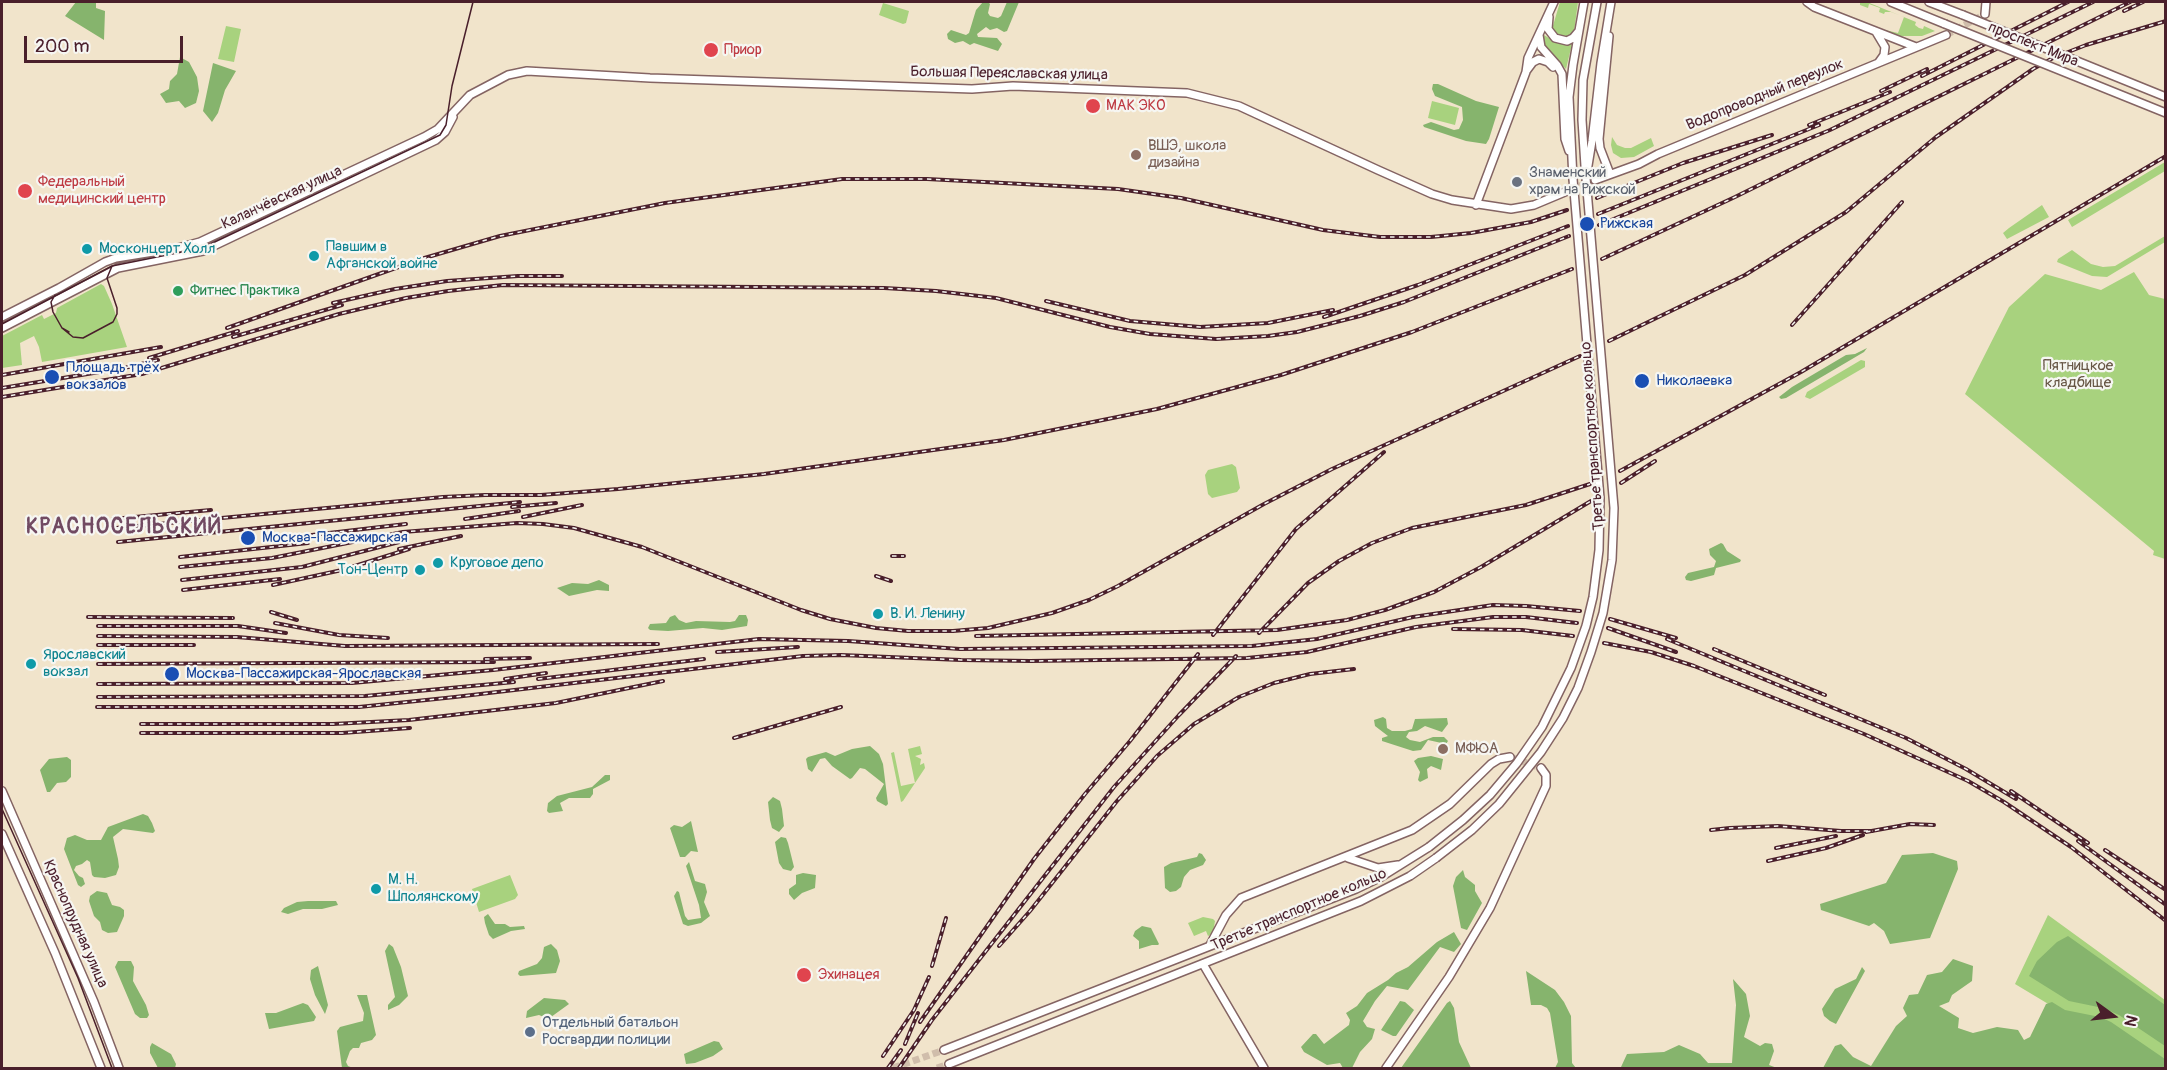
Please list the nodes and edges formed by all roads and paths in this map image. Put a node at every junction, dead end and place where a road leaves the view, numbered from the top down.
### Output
1 (1584, 2) edge
2 (1597, 2) edge
3 (1611, 2) edge
4 (1807, 2) edge
5 (1813, 2) edge
6 (1891, 2) edge
7 (1929, 2) edge
8 (1986, 2) edge
9 (1553, 5) edge
10 (1609, 12) junction
11 (1827, 12) junction
12 (1985, 14) dead end
13 (1579, 29) junction
14 (1540, 30) junction
15 (1875, 31) junction
16 (1946, 34) tunnel mouth
17 (1916, 47) junction
18 (1878, 63) junction
19 (1526, 72) junction
20 (1562, 94) junction
21 (2166, 97) edge
22 (458, 106) junction
23 (2166, 113) edge
24 (445, 122) joint
25 (1571, 157) junction
26 (1610, 174) junction
27 (1586, 178) junction
28 (1595, 180) tunnel mouth
29 (1565, 192) tunnel mouth
30 (1476, 205) junction
31 (2, 317) edge
32 (2, 328) edge
33 (1510, 757) dead end
34 (1541, 768) dead end
35 (2, 791) edge
36 (2, 834) edge
37 (1372, 847) junction
38 (1345, 858) junction
39 (1403, 864) junction
40 (1372, 866) junction
41 (1208, 947) junction
42 (1203, 964) junction
43 (944, 1050) tunnel mouth
44 (949, 1064) dead end
45 (101, 1068) edge
46 (119, 1068) edge
47 (1264, 1068) edge
48 (1386, 1068) edge

1 - 13 main road, Третье транспортное кольцо
2 - 27 main road, Третье транспортное кольцо
3 - 10 main road
4 - 11 main road
5 - 11 main road
6 - 23 main road, проспект Мира, bridge
7 - 21 main road, проспект Мира, bridge
8 - 12 main road
9 - 13 main road
9 - 14 main road
10 - 26 main road
10 - 27 main road
11 - 15 main road
13 - 25 main road, Третье транспортное кольцо
14 - 19 main road
14 - 20 main road
15 - 17 main road
15 - 18 main road
16 - 17 main road, Водопроводный переулок
17 - 18 main road, Водопроводный переулок
18 - 26 main road, Водопроводный переулок
19 - 20 main road
19 - 30 main road
20 - 25 main road
22 - 24 main road, Большая Переяславская улица
22 - 30 main road, Большая Переяславская улица
22 - 32 main road, Каланчёвская улица
24 - 31 main road, Каланчёвская улица
25 - 39 main road, Третье транспортное кольцо, bridge
26 - 28 main road, Водопроводный переулок
27 - 42 main road, Третье транспортное кольцо, bridge
29 - 30 main road, Большая Переяславская улица
33 - 37 main road
34 - 48 main road
35 - 46 main road, Краснопрудная улица
36 - 45 main road, Краснопрудная улица
37 - 38 main road
37 - 40 main road
38 - 40 main road
38 - 41 main road
39 - 40 main road
39 - 41 main road, Третье транспортное кольцо
41 - 43 main road, Третье транспортное кольцо
42 - 44 main road, Третье транспортное кольцо
42 - 47 main road

